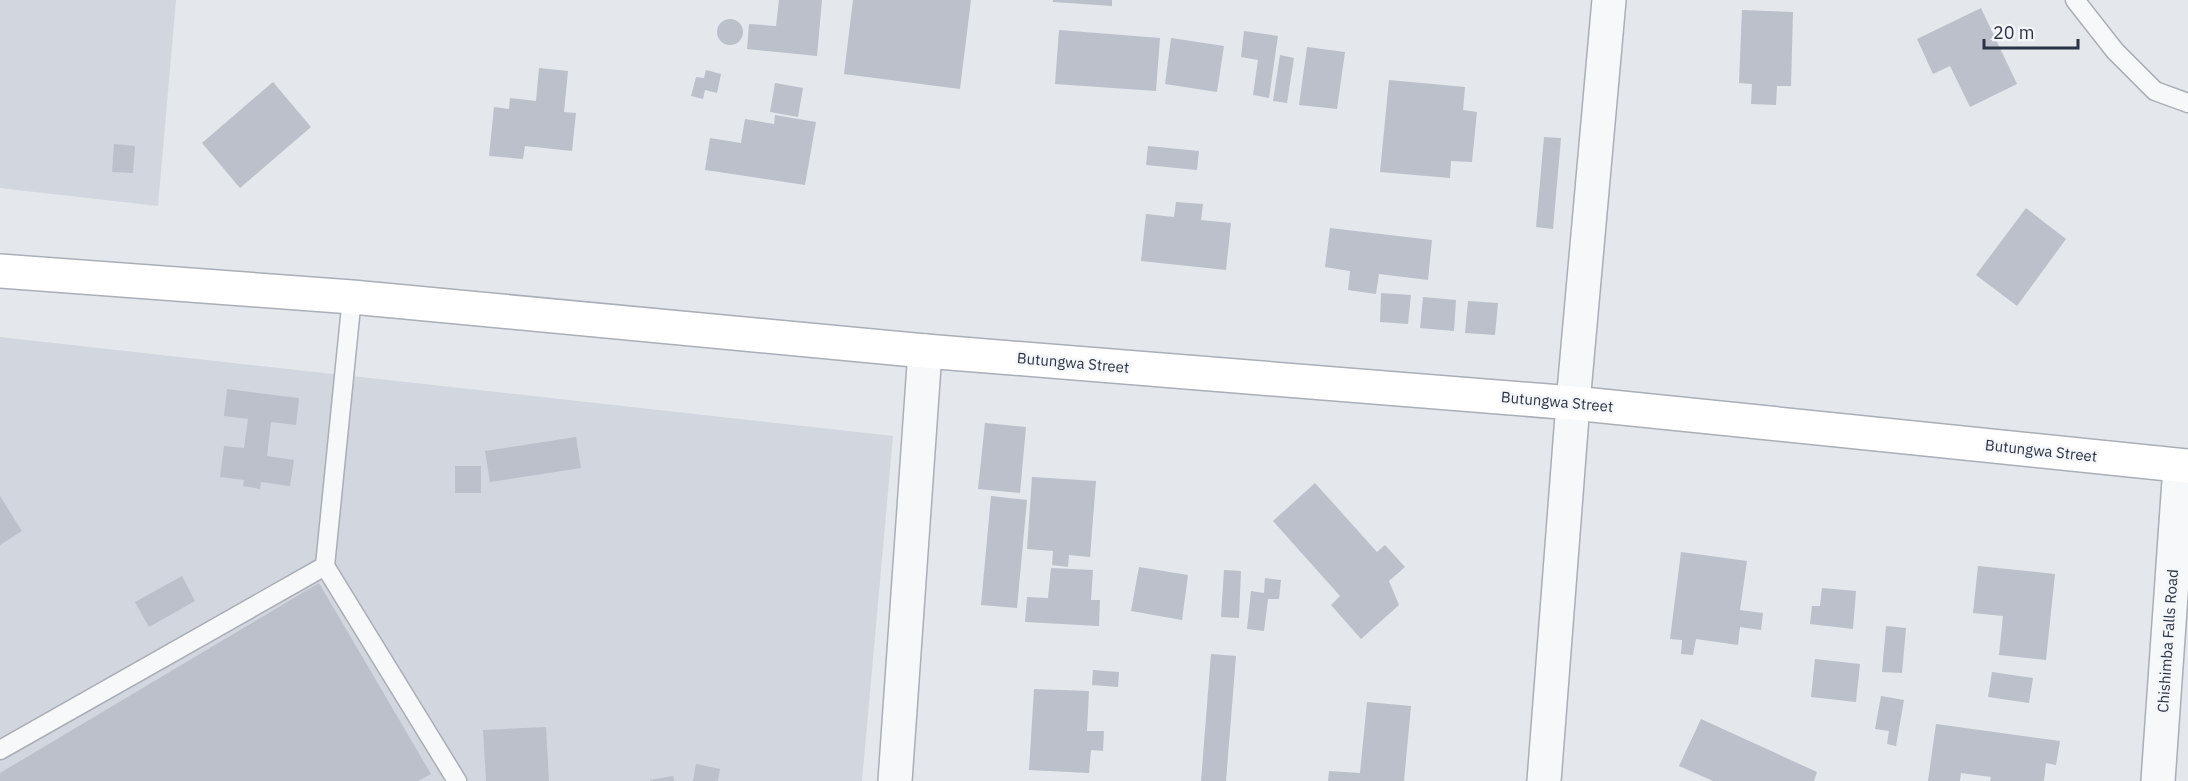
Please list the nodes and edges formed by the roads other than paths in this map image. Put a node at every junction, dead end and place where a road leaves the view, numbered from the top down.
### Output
1 (1609, 0) edge
2 (2075, 0) edge
3 (2188, 103) edge
4 (0, 271) edge
5 (352, 297) junction
6 (926, 351) junction
7 (1573, 403) junction
8 (2184, 466) edge
9 (325, 567) junction
10 (0, 750) edge
11 (457, 781) edge
12 (895, 781) edge
13 (1544, 781) edge
14 (2158, 781) edge

1 - 7 street
2 - 3 lane
4 - 5 main road, Butungwa Street
5 - 6 main road, Butungwa Street
5 - 9 lane
6 - 7 main road, Butungwa Street
6 - 12 street
7 - 8 main road, Butungwa Street
7 - 13 street
8 - 14 street, Chishimba Falls Road
9 - 10 lane
9 - 11 lane

